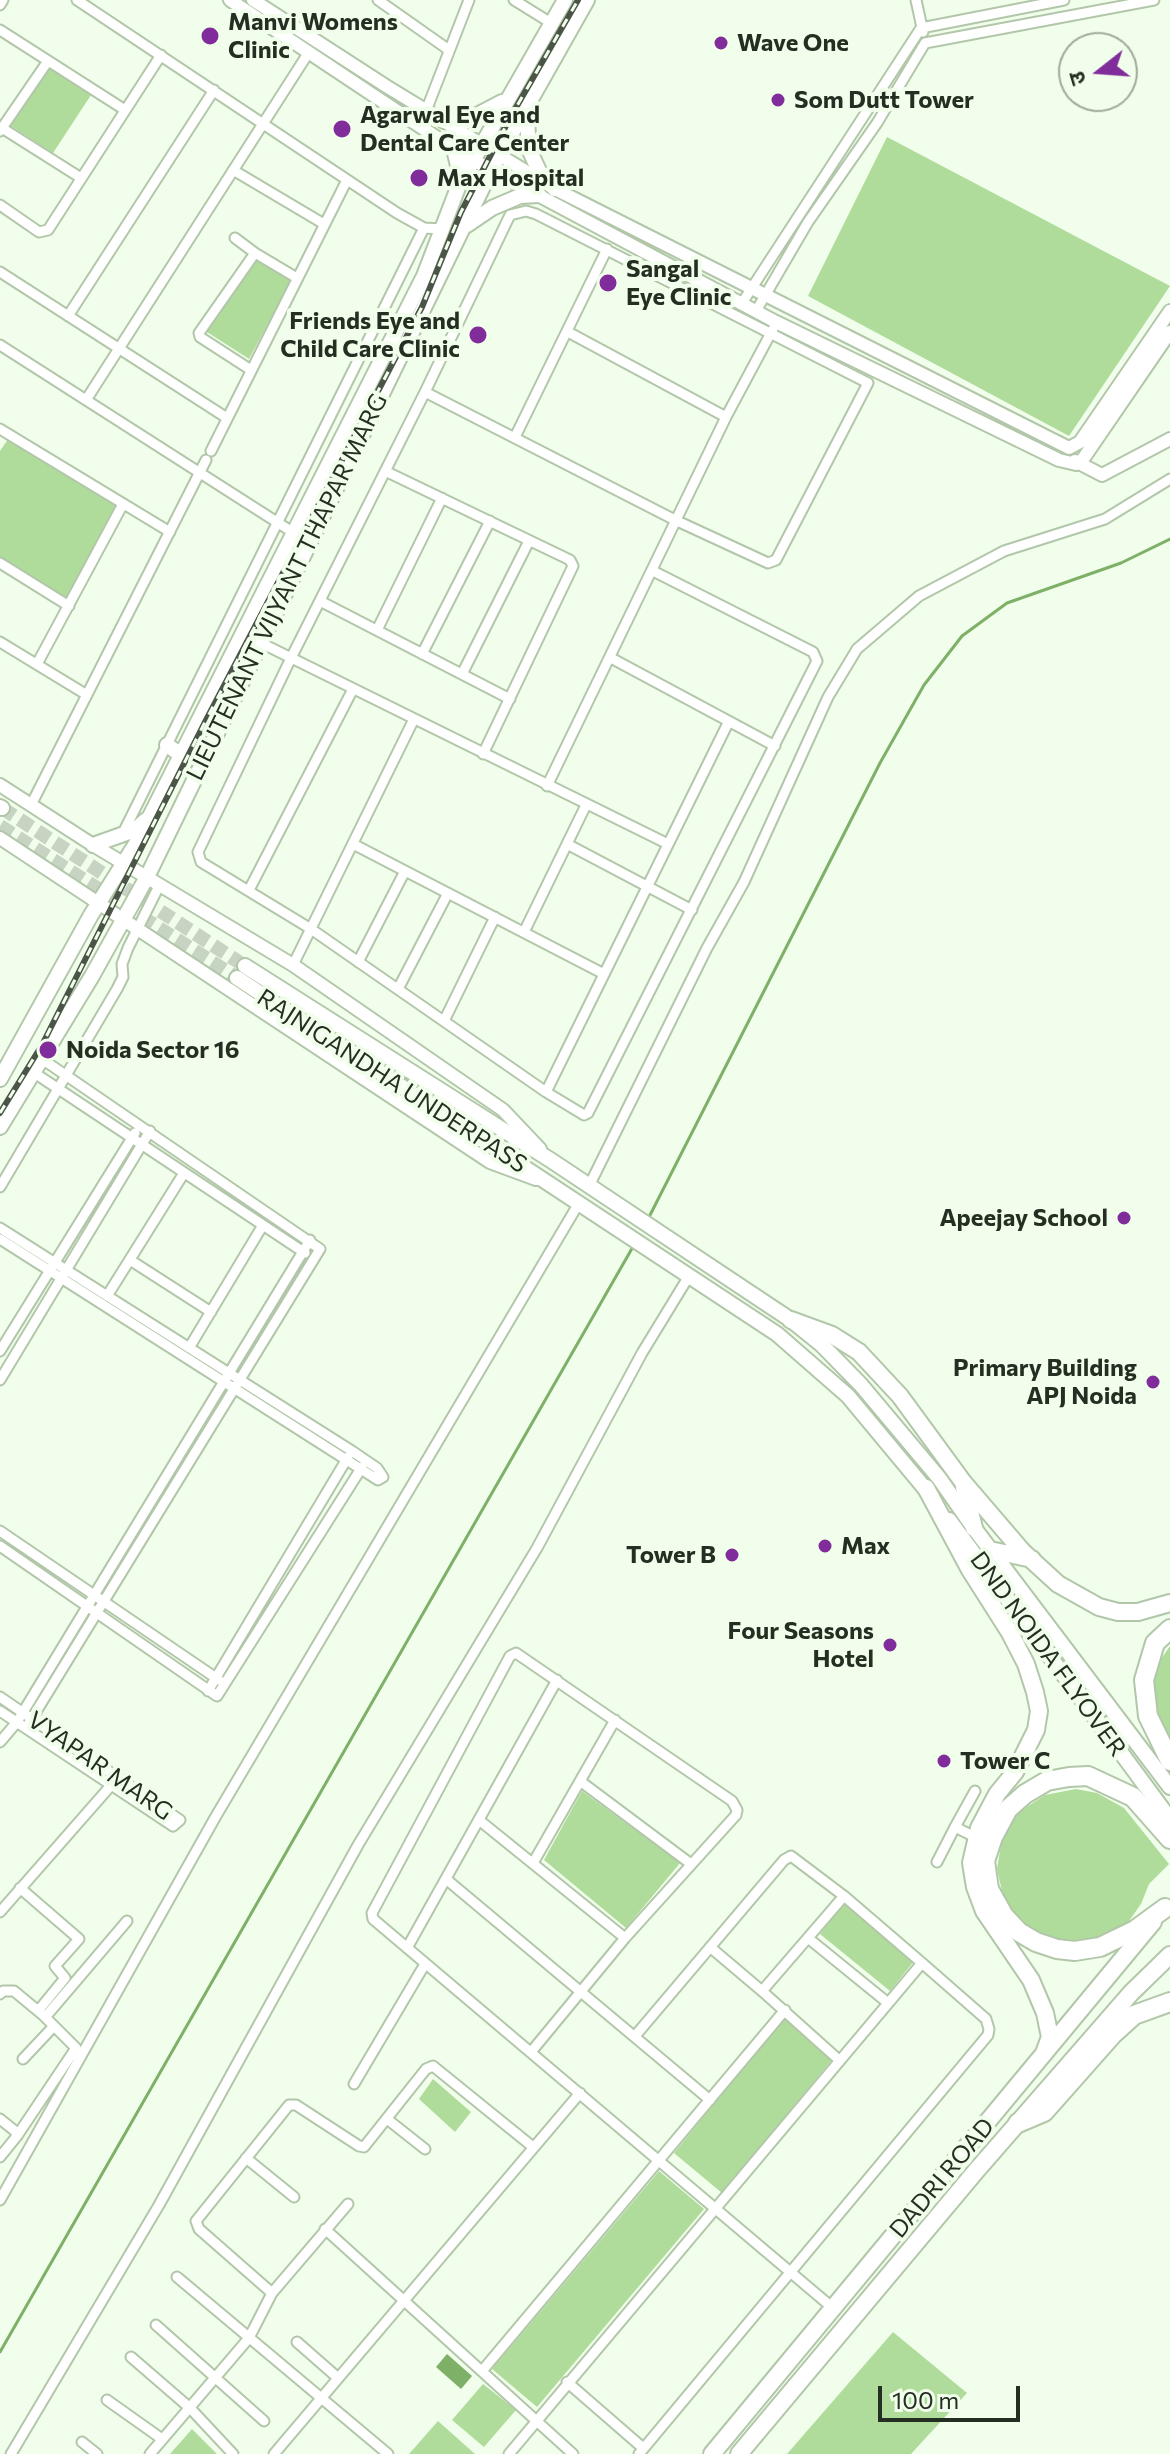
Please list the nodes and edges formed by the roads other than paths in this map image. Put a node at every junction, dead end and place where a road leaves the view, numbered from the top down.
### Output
1 (3, 0) edge
2 (77, 0) edge
3 (230, 0) edge
4 (253, 0) edge
5 (378, 0) edge
6 (469, 0) edge
7 (514, 0) edge
8 (565, 0) edge
9 (587, 0) edge
10 (916, 0) edge
11 (1064, 0) edge
12 (1154, 0) edge
13 (0, 5) edge
14 (551, 23) junction
15 (921, 28) junction
16 (0, 30) edge
17 (925, 43) junction
18 (449, 50) junction
19 (309, 52) junction
20 (161, 55) junction
21 (48, 61) junction
22 (214, 90) junction
23 (506, 100) junction
24 (526, 105) junction
25 (125, 110) junction
26 (426, 111) junction
27 (444, 121) junction
28 (264, 122) junction
29 (1, 130) edge
30 (482, 144) junction
31 (454, 149) junction
32 (499, 154) junction
33 (473, 160) junction
34 (233, 170) junction
35 (491, 170) junction
36 (81, 178) junction
37 (347, 180) junction
38 (459, 185) junction
39 (555, 189) junction
40 (539, 195) junction
41 (0, 205) edge
42 (324, 224) junction
43 (465, 226) junction
44 (424, 228) junction
45 (442, 229) junction
46 (235, 238) dead end
47 (607, 249) junction
48 (255, 253) junction
49 (0, 272) edge
50 (297, 278) junction
51 (751, 289) junction
52 (764, 296) junction
53 (742, 303) junction
54 (756, 311) junction
55 (1170, 311) edge
56 (68, 316) junction
57 (774, 328) junction
58 (568, 332) junction
59 (1170, 332) edge
60 (0, 345) edge
61 (119, 349) junction
62 (251, 370) junction
63 (425, 392) junction
64 (86, 400) junction
65 (726, 417) junction
66 (227, 418) junction
67 (3, 431) edge
68 (515, 437) junction
69 (1170, 439) edge
70 (0, 444) edge
71 (1072, 448) junction
72 (1076, 464) junction
73 (385, 471) junction
74 (199, 473) junction
75 (1170, 479) edge
76 (442, 498) junction
77 (123, 504) junction
78 (675, 520) junction
79 (490, 521) junction
80 (278, 523) junction
81 (170, 532) junction
82 (294, 533) junction
83 (529, 541) junction
84 (0, 563) edge
85 (653, 571) junction
86 (320, 601) junction
87 (69, 606) junction
88 (377, 630) junction
89 (0, 642) edge
90 (259, 642) junction
91 (422, 654) junction
92 (291, 658) junction
93 (611, 658) junction
94 (37, 664) junction
95 (462, 674) junction
96 (353, 689) junction
97 (87, 695) junction
98 (510, 699) junction
99 (414, 719) junction
100 (729, 721) junction
101 (167, 745) junction
102 (775, 746) junction
103 (483, 754) junction
104 (181, 755) junction
105 (0, 785) edge
106 (547, 786) junction
107 (31, 805) junction
108 (586, 805) junction
109 (150, 817) junction
110 (122, 835) junction
111 (0, 838) edge
112 (353, 844) junction
113 (567, 844) junction
114 (668, 844) junction
115 (93, 845) junction
116 (125, 864) junction
117 (405, 871) junction
118 (154, 880) junction
119 (647, 886) junction
120 (249, 890) junction
121 (448, 893) junction
122 (98, 904) junction
123 (692, 910) junction
124 (495, 917) junction
125 (123, 919) junction
126 (311, 929) junction
127 (137, 930) junction
128 (524, 932) junction
129 (358, 962) junction
130 (293, 965) junction
131 (604, 974) junction
132 (398, 989) junction
133 (444, 1021) junction
134 (38, 1066) junction
135 (68, 1076) junction
136 (0, 1079) edge
137 (60, 1089) junction
138 (546, 1092) junction
139 (140, 1125) junction
140 (0, 1127) edge
141 (150, 1131) junction
142 (132, 1138) junction
143 (142, 1144) junction
144 (552, 1161) junction
145 (184, 1173) junction
146 (547, 1183) junction
147 (0, 1187) edge
148 (594, 1189) junction
149 (584, 1207) junction
150 (263, 1225) junction
151 (0, 1228) edge
152 (0, 1239) edge
153 (310, 1240) junction
154 (302, 1252) junction
155 (314, 1259) junction
156 (130, 1260) junction
157 (52, 1267) junction
158 (685, 1273) junction
159 (64, 1274) junction
160 (107, 1296) junction
161 (211, 1312) junction
162 (791, 1320) junction
163 (189, 1348) junction
164 (0, 1352) edge
165 (12, 1361) junction
166 (226, 1377) junction
167 (0, 1380) edge
168 (237, 1384) junction
169 (349, 1456) junction
170 (963, 1482) junction
171 (926, 1488) junction
172 (974, 1528) junction
173 (0, 1531) edge
174 (0, 1546) edge
175 (990, 1550) junction
176 (1032, 1559) junction
177 (93, 1595) junction
178 (104, 1602) junction
179 (1170, 1603) edge
180 (86, 1606) junction
181 (96, 1613) junction
182 (1170, 1629) edge
183 (216, 1679) junction
184 (557, 1680) junction
185 (226, 1685) junction
186 (208, 1691) junction
187 (0, 1697) edge
188 (0, 1711) edge
189 (22, 1711) junction
190 (32, 1718) junction
191 (615, 1720) junction
192 (17, 1722) junction
193 (26, 1728) junction
194 (0, 1742) edge
195 (1170, 1761) edge
196 (118, 1776) junction
197 (580, 1781) junction
198 (110, 1785) junction
199 (1170, 1787) edge
200 (975, 1791) dead end
201 (1164, 1818) edge
202 (479, 1820) junction
203 (955, 1827) junction
204 (977, 1838) junction
205 (1170, 1839) edge
206 (937, 1862) dead end
207 (533, 1863) junction
208 (691, 1864) junction
209 (446, 1879) junction
210 (20, 1888) junction
211 (844, 1896) junction
212 (1168, 1907) edge
213 (0, 1912) edge
214 (127, 1921) dead end
215 (625, 1938) junction
216 (808, 1938) junction
217 (1170, 1943) edge
218 (710, 1947) junction
219 (407, 1948) junction
220 (1170, 1955) edge
221 (922, 1963) junction
222 (425, 1964) junction
223 (582, 1991) junction
224 (762, 1991) junction
225 (1131, 1993) junction
226 (0, 1994) edge
227 (1170, 2002) edge
228 (888, 2003) junction
229 (785, 2010) junction
230 (41, 2013) junction
231 (54, 2026) junction
232 (635, 2036) junction
233 (531, 2052) junction
234 (1042, 2058) junction
235 (23, 2059) dead end
236 (839, 2060) junction
237 (354, 2084) dead end
238 (580, 2093) junction
239 (710, 2100) junction
240 (0, 2119) edge
241 (387, 2119) junction
242 (1018, 2123) junction
243 (17, 2136) junction
244 (533, 2147) junction
245 (425, 2149) dead end
246 (0, 2157) edge
247 (246, 2158) junction
248 (660, 2161) junction
249 (294, 2197) dead end
250 (0, 2200) edge
251 (348, 2204) dead end
252 (715, 2208) junction
253 (325, 2229) junction
254 (792, 2273) junction
255 (177, 2277) dead end
256 (272, 2293) junction
257 (404, 2300) junction
258 (834, 2309) junction
259 (156, 2325) dead end
260 (249, 2338) junction
261 (297, 2342) dead end
262 (131, 2357) dead end
263 (482, 2371) junction
264 (215, 2378) junction
265 (338, 2378) junction
266 (567, 2382) junction
267 (321, 2398) junction
268 (107, 2400) dead end
269 (190, 2408) junction
270 (537, 2420) junction
271 (264, 2421) dead end
272 (162, 2439) junction
273 (82, 2442) dead end
274 (641, 2451) edge
275 (11, 2454) edge
276 (97, 2454) edge
277 (150, 2454) edge
278 (233, 2454) edge
279 (274, 2454) edge
280 (388, 2454) edge
281 (509, 2454) edge
282 (573, 2454) edge
283 (712, 2454) edge
284 (739, 2454) edge

1 - 13 street
2 - 20 street
3 - 19 street
4 - 26 street
5 - 18 street
6 - 18 street
7 - 14 street
8 - 14 main road, LIEUTENANT VIJYANT THAPAR MARG
9 - 24 main road, LIEUTENANT VIJYANT THAPAR MARG
10 - 15 street
11 - 15 street
12 - 17 street
14 - 23 main road, LIEUTENANT VIJYANT THAPAR MARG
15 - 17 street
15 - 51 street
16 - 21 street
17 - 52 street
18 - 26 street
19 - 28 street
19 - 31 street
20 - 22 street
20 - 25 street
21 - 25 street
21 - 29 street
22 - 28 street
22 - 56 street
23 - 27 main road
23 - 30 main road, LIEUTENANT VIJYANT THAPAR MARG
24 - 32 main road, LIEUTENANT VIJYANT THAPAR MARG
24 - 39 main road
25 - 36 street
26 - 27 street
27 - 30 street
28 - 34 street
28 - 37 street
29 - 36 street
30 - 32 street
30 - 33 main road, LIEUTENANT VIJYANT THAPAR MARG
31 - 33 street
31 - 38 main road
32 - 35 main road, LIEUTENANT VIJYANT THAPAR MARG
32 - 39 street
33 - 35 street
33 - 38 main road, LIEUTENANT VIJYANT THAPAR MARG
34 - 42 street
34 - 61 street
35 - 40 street
35 - 43 main road, LIEUTENANT VIJYANT THAPAR MARG
36 - 41 street
37 - 42 street
37 - 44 street
38 - 45 main road, LIEUTENANT VIJYANT THAPAR MARG
39 - 51 street
40 - 43 main road
40 - 53 street
42 - 50 street
43 - 90 main road, LIEUTENANT VIJYANT THAPAR MARG
44 - 45 street
44 - 80 street
45 - 82 main road, LIEUTENANT VIJYANT THAPAR MARG
46 - 48 street
47 - 57 street
47 - 58 street
47 - 63 street
48 - 50 street
48 - 62 street
49 - 56 street
50 - 62 street
51 - 52 street
51 - 53 street
52 - 54 street
52 - 71 street
53 - 54 street
54 - 57 street
55 - 71 street
56 - 61 street
57 - 65 street
57 - 72 street
57 - 78 street
58 - 65 street
58 - 68 street
59 - 72 street
60 - 64 street
61 - 64 street
61 - 66 street
62 - 66 street
63 - 68 street
63 - 73 street
64 - 74 street
65 - 78 street
66 - 74 street
67 - 70 street
67 - 77 street
68 - 78 street
69 - 72 street
71 - 72 street
73 - 76 street
73 - 86 street
74 - 80 street
74 - 81 street
75 - 148 street
76 - 79 street
76 - 88 street
77 - 81 street
77 - 87 street
78 - 85 street
79 - 83 street
79 - 91 street
80 - 82 street
80 - 101 street
81 - 97 street
82 - 104 main road, LIEUTENANT VIJYANT THAPAR MARG
83 - 95 street
83 - 98 street
84 - 87 street
85 - 93 street
85 - 102 street
86 - 88 street
86 - 92 street
87 - 94 street
88 - 91 street
89 - 94 street
90 - 92 street
90 - 118 main road, LIEUTENANT VIJYANT THAPAR MARG
91 - 95 street
92 - 96 street
92 - 120 street
93 - 100 street
93 - 106 street
94 - 97 street
95 - 98 street
96 - 99 street
96 - 120 street
97 - 107 street
98 - 103 street
99 - 103 street
99 - 112 street
100 - 102 street
100 - 114 street
101 - 104 main road
101 - 110 street
102 - 123 street
103 - 106 street
104 - 109 main road, LIEUTENANT VIJYANT THAPAR MARG
105 - 107 street
106 - 108 street
107 - 115 street
108 - 113 street
108 - 114 street
109 - 110 main road
109 - 116 main road, LIEUTENANT VIJYANT THAPAR MARG
110 - 115 main road
111 - 122 street
112 - 117 street
112 - 126 street
113 - 119 street
113 - 128 street
114 - 119 street
115 - 116 street
116 - 118 street
116 - 122 main road, LIEUTENANT VIJYANT THAPAR MARG
117 - 121 street
117 - 129 street
118 - 125 main road, LIEUTENANT VIJYANT THAPAR MARG
118 - 127 street
118 - 130 street
119 - 123 street
119 - 131 street
120 - 126 street
121 - 124 street
121 - 132 street
122 - 125 street
122 - 136 main road, LIEUTENANT VIJYANT THAPAR MARG
123 - 138 street
124 - 128 street
124 - 133 street
125 - 127 street
125 - 134 main road, LIEUTENANT VIJYANT THAPAR MARG
126 - 129 street
126 - 130 street
127 - 135 street
127 - 146 street
128 - 131 street
129 - 132 street
130 - 144 street
131 - 138 street
132 - 133 street
133 - 138 street
134 - 135 street
134 - 137 street
134 - 140 main road, LIEUTENANT VIJYANT THAPAR MARG
135 - 137 street
135 - 139 street
137 - 142 street
137 - 147 street
139 - 141 street
139 - 142 street
141 - 143 street
141 - 153 street
142 - 143 street
142 - 157 street
143 - 145 street
143 - 159 street
144 - 146 main road, RAJNIGANDHA UNDERPASS
144 - 148 main road, RAJNIGANDHA UNDERPASS
145 - 150 street
145 - 156 street
146 - 149 main road, RAJNIGANDHA UNDERPASS
148 - 162 main road, RAJNIGANDHA UNDERPASS
149 - 158 main road, RAJNIGANDHA UNDERPASS
149 - 250 street
150 - 154 street
150 - 161 street
151 - 157 street
152 - 157 street
153 - 154 street
153 - 155 street
154 - 155 street
154 - 166 street
155 - 168 street
156 - 160 street
156 - 161 street
157 - 159 street
157 - 164 street
158 - 171 main road, DND NOIDA FLYOVER
158 - 275 street
159 - 160 street
159 - 165 street
159 - 166 street
160 - 163 street
161 - 163 street
162 - 170 highway
162 - 172 main road, DND NOIDA FLYOVER
163 - 166 street
164 - 165 street
165 - 167 street
166 - 168 street
166 - 177 street
168 - 169 street
168 - 178 street
169 - 183 street
169 - 185 street
170 - 172 highway
170 - 176 highway
171 - 201 main road, DND NOIDA FLYOVER
171 - 204 highway
172 - 175 main road, DND NOIDA FLYOVER
173 - 177 street
174 - 180 street
175 - 176 highway
175 - 199 main road, DND NOIDA FLYOVER
176 - 179 highway
177 - 178 street
177 - 180 street
178 - 181 street
178 - 183 street
180 - 181 street
180 - 189 street
181 - 186 street
181 - 190 street
182 - 195 highway
183 - 185 street
183 - 186 street
184 - 191 street
184 - 202 street
184 - 219 street
185 - 186 street
187 - 189 street, VYAPAR MARG
188 - 192 street, VYAPAR MARG
189 - 190 street, VYAPAR MARG
189 - 192 street
190 - 193 street
190 - 196 street, VYAPAR MARG
191 - 197 street
191 - 208 street
192 - 193 street, VYAPAR MARG
192 - 194 street
193 - 198 street, VYAPAR MARG
196 - 198 street
196 - 198 street, VYAPAR MARG
197 - 207 street
197 - 208 street
198 - 210 street
200 - 203 street
201 - 205 highway
201 - 212 highway
202 - 207 street
202 - 209 street
203 - 204 street
203 - 206 street
204 - 234 highway
207 - 215 street
208 - 215 street
209 - 219 street
209 - 223 street
210 - 213 street
210 - 230 street
211 - 216 street
211 - 218 street
211 - 221 street
212 - 234 highway, DADRI ROAD
214 - 230 street
215 - 223 street
216 - 224 street
216 - 228 street
217 - 225 highway
218 - 224 street
218 - 232 street
219 - 222 street
220 - 225 highway, DADRI ROAD
221 - 228 street
221 - 254 street
222 - 233 street
222 - 237 street
223 - 232 street
223 - 233 street
224 - 229 street
225 - 242 highway, DADRI ROAD
226 - 230 street
227 - 242 highway
228 - 236 street
229 - 236 street
229 - 239 street
230 - 231 street
231 - 235 street
231 - 243 street
232 - 239 street
233 - 238 street
234 - 258 highway, DADRI ROAD
236 - 252 street
238 - 244 street
238 - 248 street
239 - 248 street
240 - 243 street
241 - 244 street
241 - 245 street
241 - 247 street
242 - 284 highway, DADRI ROAD
243 - 246 street
244 - 257 street
247 - 249 street
247 - 256 street
248 - 252 street
248 - 263 street
251 - 253 street
252 - 254 street
252 - 266 street
253 - 256 street
253 - 257 street
254 - 258 street
254 - 274 street
255 - 260 street
256 - 260 street
257 - 263 street
257 - 265 street
258 - 283 highway, DADRI ROAD
259 - 264 street
260 - 264 street
260 - 267 street
261 - 265 street
262 - 269 street
263 - 270 street
264 - 269 street
264 - 271 street
265 - 267 street
266 - 270 street
266 - 274 street
267 - 279 street
267 - 280 street
268 - 272 street
269 - 272 street
269 - 278 street
270 - 281 street
270 - 282 street
272 - 277 street
273 - 276 street

